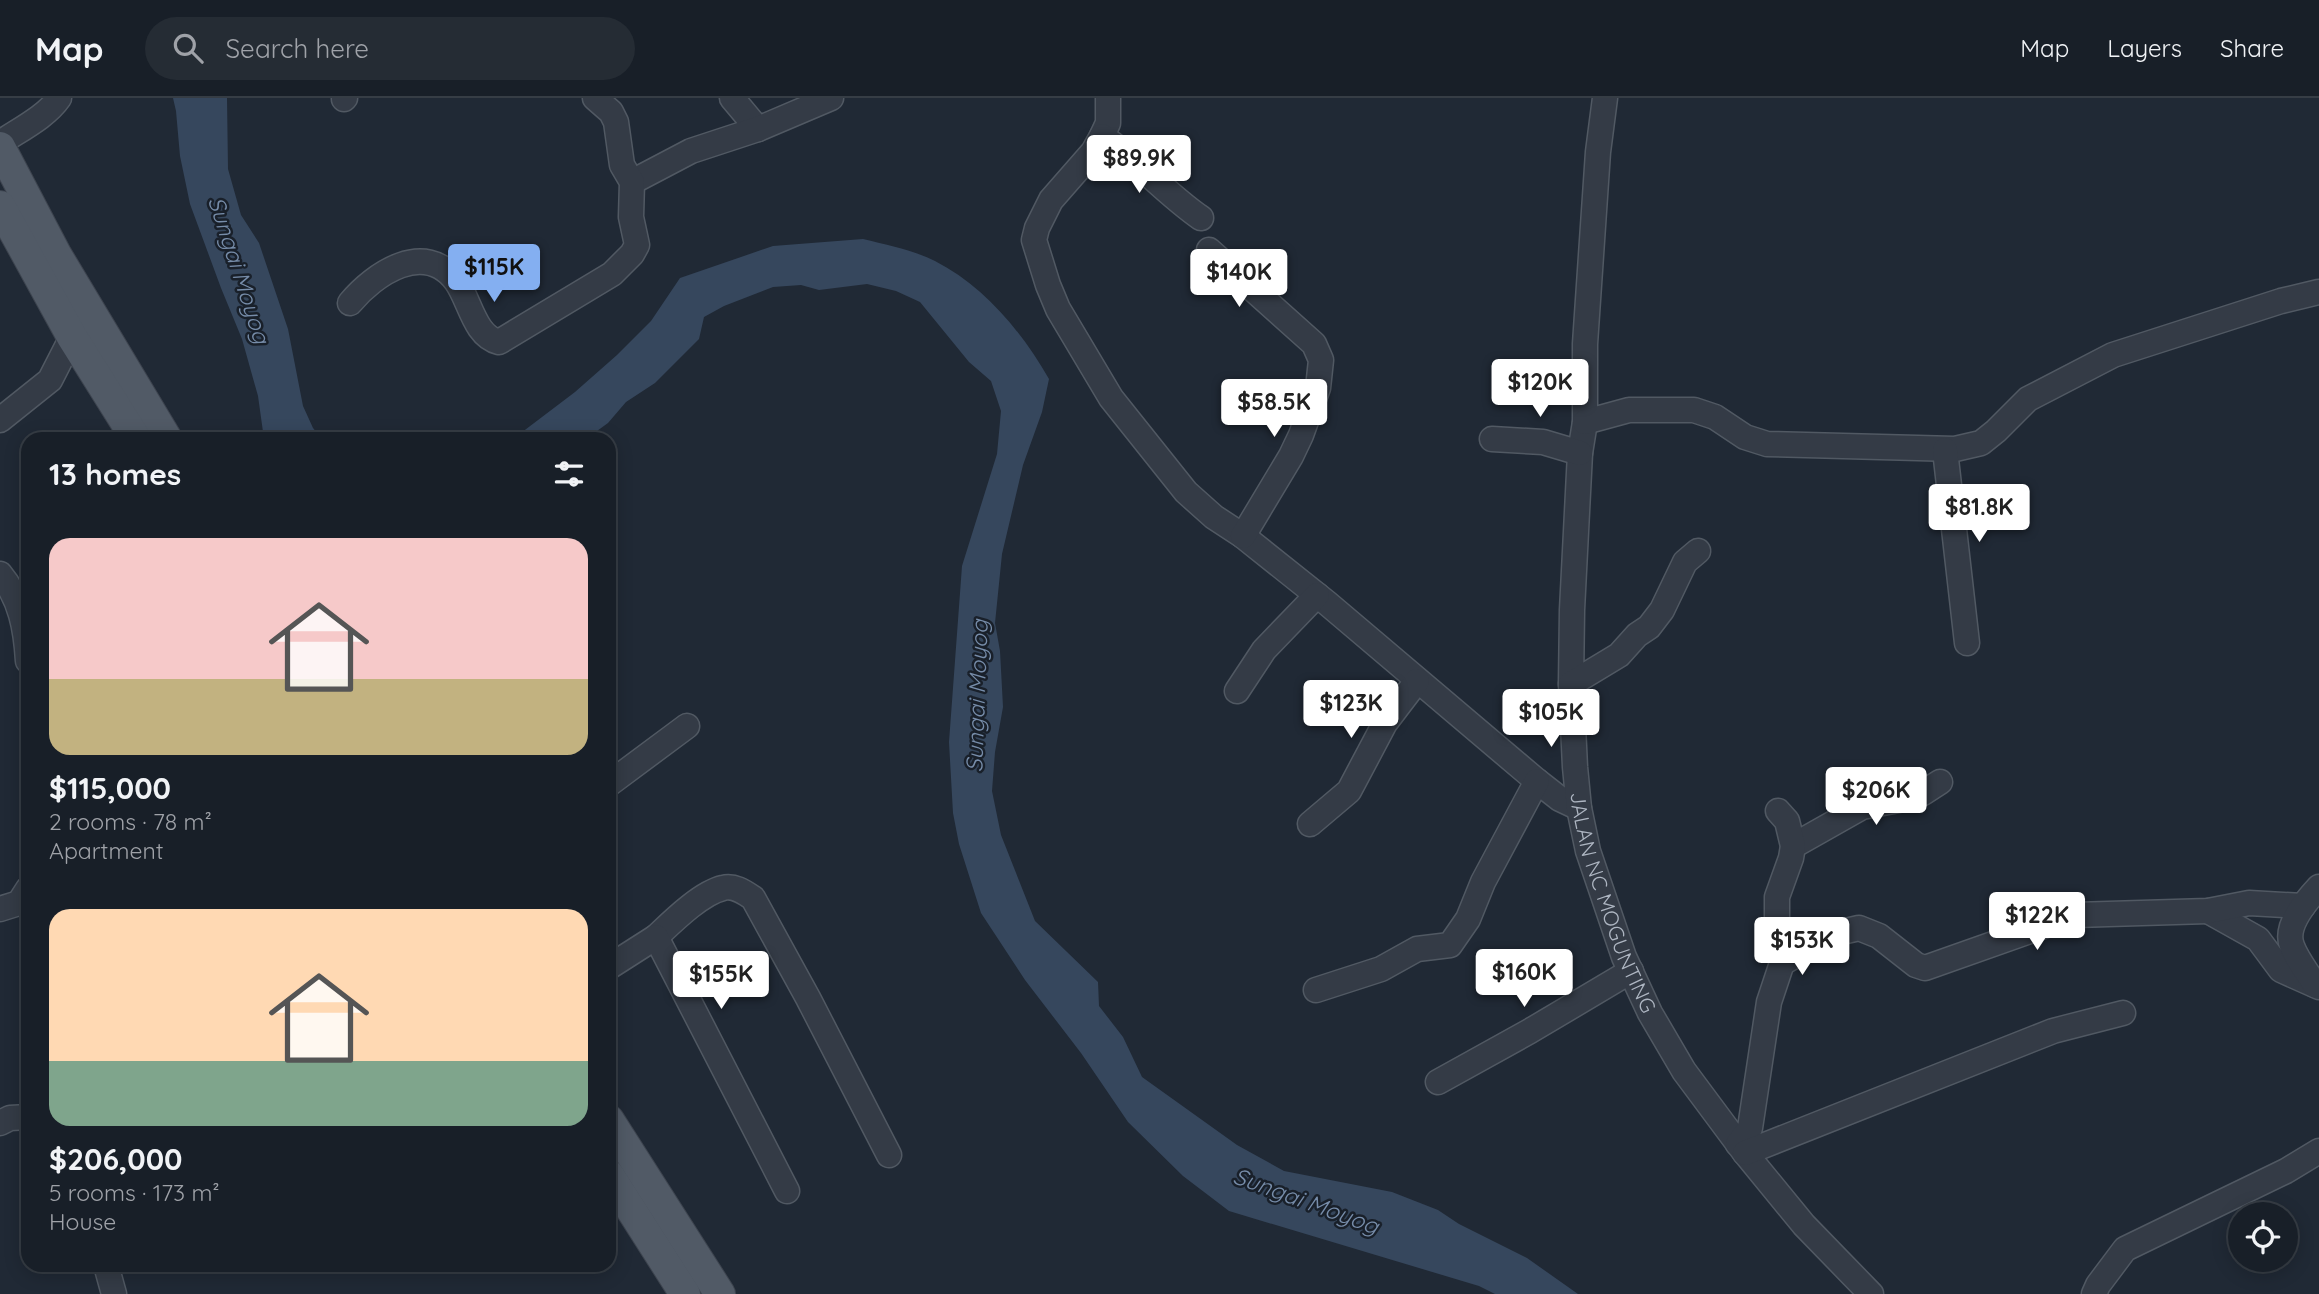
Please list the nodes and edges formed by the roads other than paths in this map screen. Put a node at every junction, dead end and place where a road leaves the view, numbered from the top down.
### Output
1 (59, 98) edge
2 (596, 98) edge
3 (732, 98) edge
4 (831, 98) edge
5 (1108, 98) edge
6 (1605, 98) edge
7 (617, 110) edge
8 (758, 129) junction
9 (1102, 136) junction
10 (0, 145) edge
11 (632, 182) junction
12 (0, 205) edge
13 (1201, 218) dead end
14 (1209, 250) dead end
15 (2319, 292) edge
16 (350, 303) dead end
17 (72, 337) junction
18 (0, 420) edge
19 (1585, 422) junction
20 (132, 432) edge
21 (163, 432) edge
22 (1492, 439) dead end
23 (1945, 450) junction
24 (1580, 453) junction
25 (1243, 536) junction
26 (1698, 551) dead end
27 (0, 574) edge
28 (1317, 595) junction
29 (21, 612) edge
30 (1967, 643) dead end
31 (1417, 681) junction
32 (1571, 684) junction
33 (1237, 691) dead end
34 (687, 726) dead end
35 (616, 779) edge
36 (1538, 781) junction
37 (1940, 782) dead end
38 (1579, 808) junction
39 (1778, 811) dead end
40 (1310, 824) dead end
41 (1793, 846) junction
42 (2311, 896) edge
43 (2208, 911) junction
44 (656, 937) junction
45 (616, 963) edge
46 (1782, 963) junction
47 (1631, 971) junction
48 (2317, 986) edge
49 (1316, 990) dead end
50 (2123, 1013) dead end
51 (1438, 1082) dead end
52 (21, 1117) edge
53 (0, 1123) edge
54 (616, 1131) edge
55 (1741, 1148) junction
56 (2319, 1151) edge
57 (889, 1156) dead end
58 (616, 1186) edge
59 (787, 1191) dead end
60 (685, 1294) edge
61 (720, 1294) edge
62 (1871, 1294) edge
63 (2094, 1294) edge

1 - 10 street
2 - 7 street
3 - 8 street
4 - 8 street
5 - 9 street
6 - 19 street, JALAN NC MOGUNTING
7 - 11 street
8 - 11 street
9 - 13 street
9 - 25 street
10 - 21 main road
11 - 16 street
12 - 17 main road
14 - 25 street
15 - 23 street
17 - 18 street
17 - 20 main road
19 - 23 street
19 - 24 street, JALAN NC MOGUNTING
22 - 24 street
23 - 30 street
24 - 32 street, JALAN NC MOGUNTING
25 - 28 street
26 - 32 street
27 - 29 street
28 - 31 street
28 - 33 street
31 - 36 street
31 - 40 street
32 - 38 street, JALAN NC MOGUNTING
34 - 35 street
36 - 38 street
36 - 49 street
37 - 41 street
38 - 47 street, JALAN NC MOGUNTING
39 - 41 street
41 - 46 street
42 - 43 street
42 - 48 street
43 - 46 street
43 - 48 street
44 - 45 street
44 - 57 street
44 - 59 street
46 - 55 street
47 - 51 street
47 - 55 street, JALAN NC MOGUNTING
50 - 55 street
52 - 53 street
54 - 61 main road
55 - 62 street, JALAN NC MOGUNTING
56 - 63 street
58 - 60 main road

